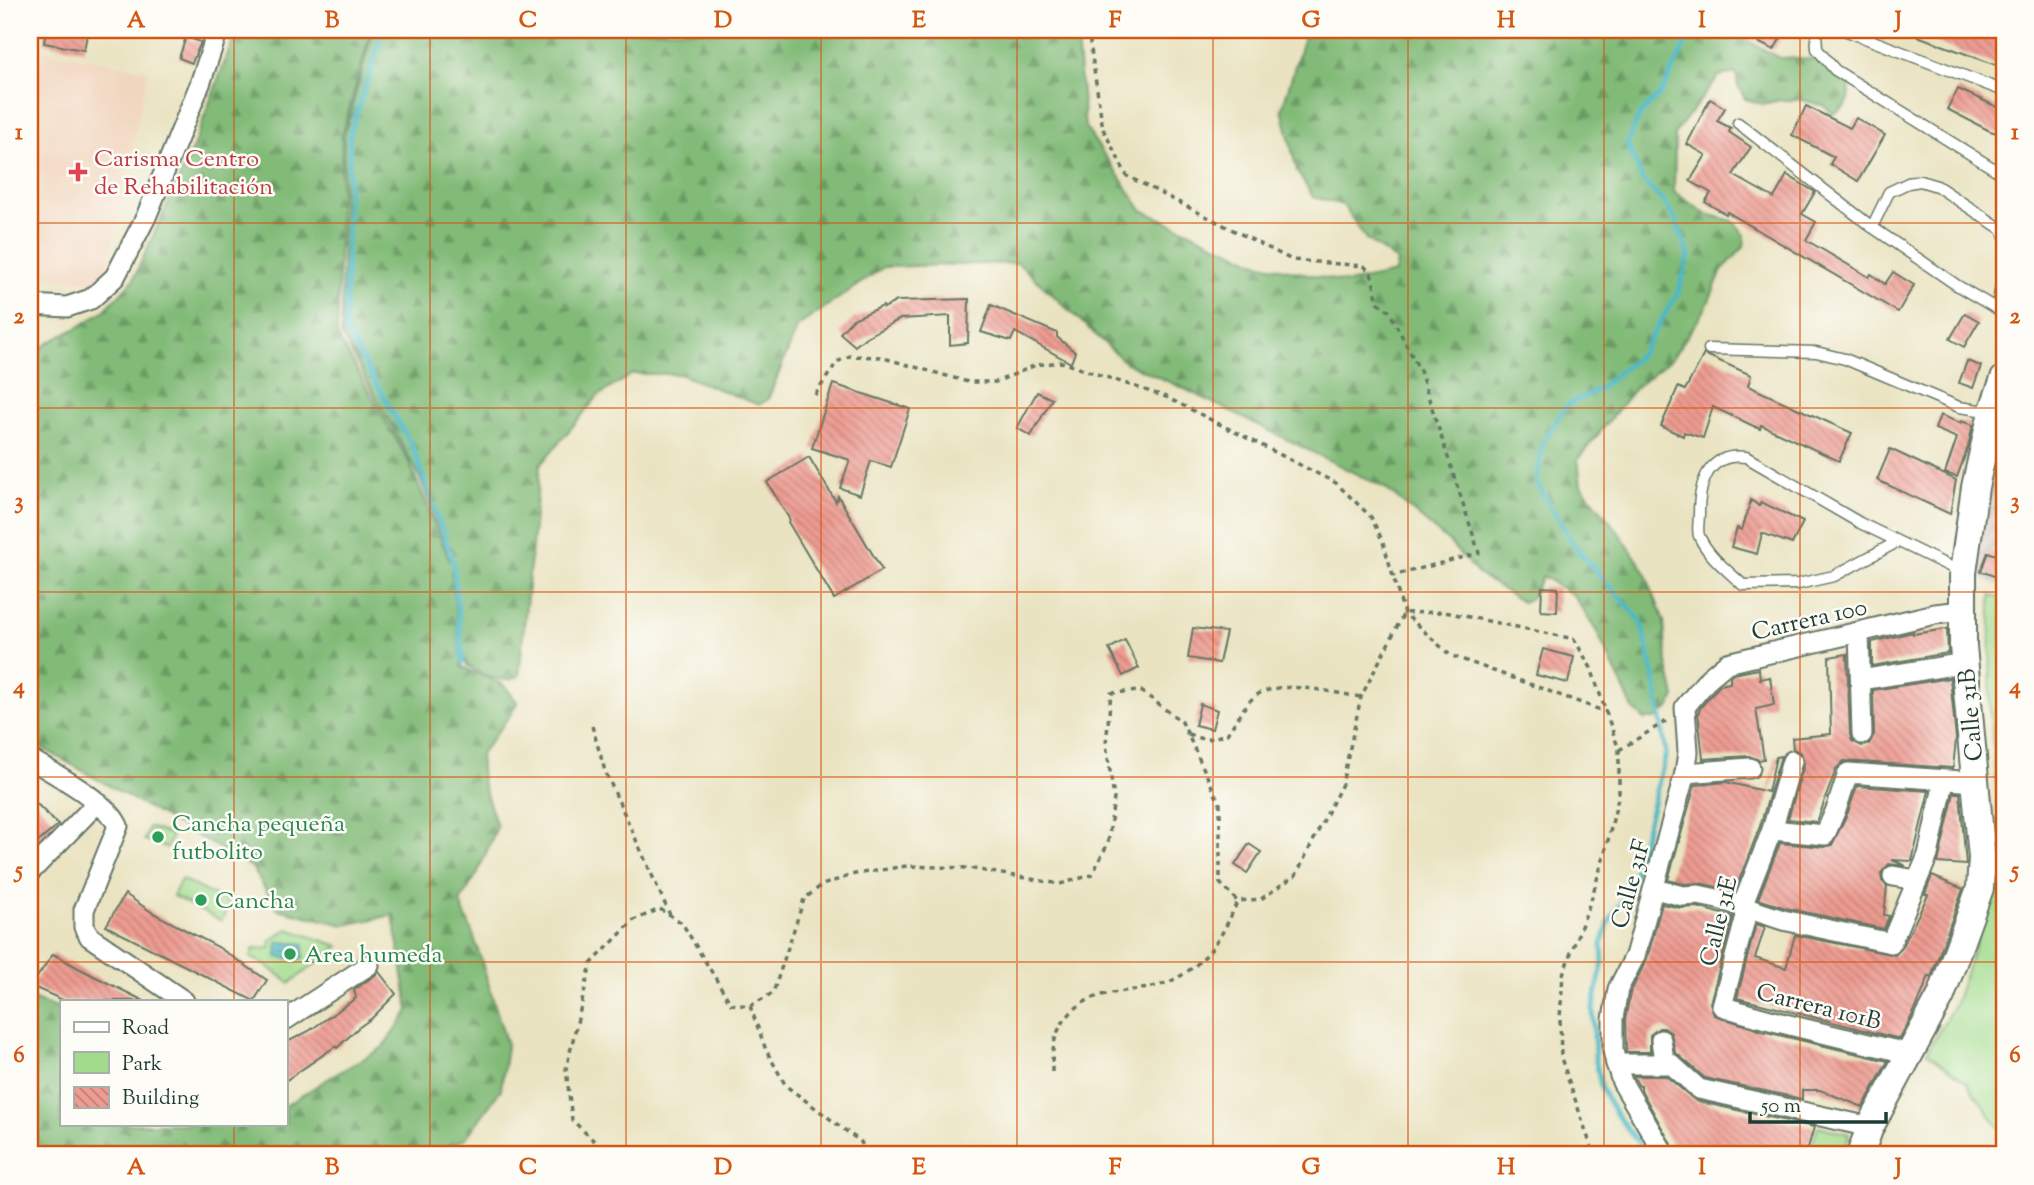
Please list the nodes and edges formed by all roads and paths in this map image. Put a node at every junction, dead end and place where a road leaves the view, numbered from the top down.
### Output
1 (218, 30) edge
2 (1088, 30) edge
3 (1816, 30) edge
4 (1844, 30) edge
5 (2004, 92) edge
6 (1738, 123) dead end
7 (2004, 175) edge
8 (1872, 227) junction
9 (2004, 235) edge
10 (2004, 270) edge
11 (30, 305) edge
12 (2000, 310) edge
13 (1709, 349) dead end
14 (2004, 379) edge
15 (815, 395) dead end
16 (1997, 427) edge
17 (1897, 542) junction
18 (1963, 573) junction
19 (1392, 576) junction
20 (1962, 611) junction
21 (1404, 613) junction
22 (1859, 632) junction
23 (1965, 663) junction
24 (1861, 680) junction
25 (1361, 697) junction
26 (1685, 707) joint
27 (1606, 712) junction
28 (1665, 722) dead end
29 (592, 726) dead end
30 (1188, 734) junction
31 (1862, 734) dead end
32 (1619, 750) junction
33 (30, 759) edge
34 (1792, 761) dead end
35 (1749, 768) dead end
36 (1685, 773) junction
37 (1944, 782) junction
38 (1976, 782) junction
39 (97, 803) junction
40 (1772, 830) junction
41 (30, 872) edge
42 (1893, 876) dead end
43 (1917, 880) junction
44 (1654, 889) junction
45 (1237, 901) junction
46 (1744, 908) junction
47 (670, 915) junction
48 (369, 965) dead end
49 (182, 1000) edge
50 (750, 1006) junction
51 (1730, 1009) joint
52 (287, 1019) edge
53 (1661, 1040) dead end
54 (1898, 1051) dead end
55 (1619, 1063) junction
56 (1671, 1064) junction
57 (1052, 1072) dead end
58 (1870, 1127) junction
59 (609, 1155) edge
60 (867, 1155) edge
61 (1594, 1155) edge
62 (1665, 1155) edge
63 (1860, 1155) edge

1 - 11 street
2 - 19 path
3 - 7 lane
4 - 5 lane
6 - 8 lane
8 - 9 lane
8 - 12 lane
10 - 12 lane
13 - 16 lane
14 - 16 street, Calle 31B
15 - 19 path
16 - 18 street, Calle 31B
17 - 17 lane
17 - 18 lane
18 - 20 street, Calle 31B
19 - 21 path
20 - 22 street, Carrera 100
20 - 23 street, Calle 31B
21 - 25 path
21 - 27 path
21 - 27 path
22 - 24 street
22 - 26 street, Carrera 100
23 - 24 street
23 - 38 street, Calle 31B
24 - 31 street
25 - 30 path
25 - 45 path
26 - 36 street, Calle 31F
27 - 32 path
28 - 32 path
29 - 47 path
30 - 45 path
30 - 50 path
32 - 61 path
33 - 39 street
34 - 40 street, Calle 31E
35 - 36 street
36 - 44 street, Calle 31F
37 - 38 street
37 - 40 street
37 - 43 street
38 - 58 street, Calle 31B
39 - 41 street
39 - 49 street
40 - 46 street, Calle 31E
42 - 43 street
43 - 46 street
44 - 46 street
44 - 55 street, Calle 31F
45 - 57 path
46 - 51 street, Calle 31E
47 - 50 path
47 - 59 path
48 - 52 street
50 - 60 path
51 - 54 street, Carrera 101B
53 - 56 street
55 - 56 street
55 - 62 street, Calle 31F
56 - 58 street
58 - 63 street, Calle 31B

